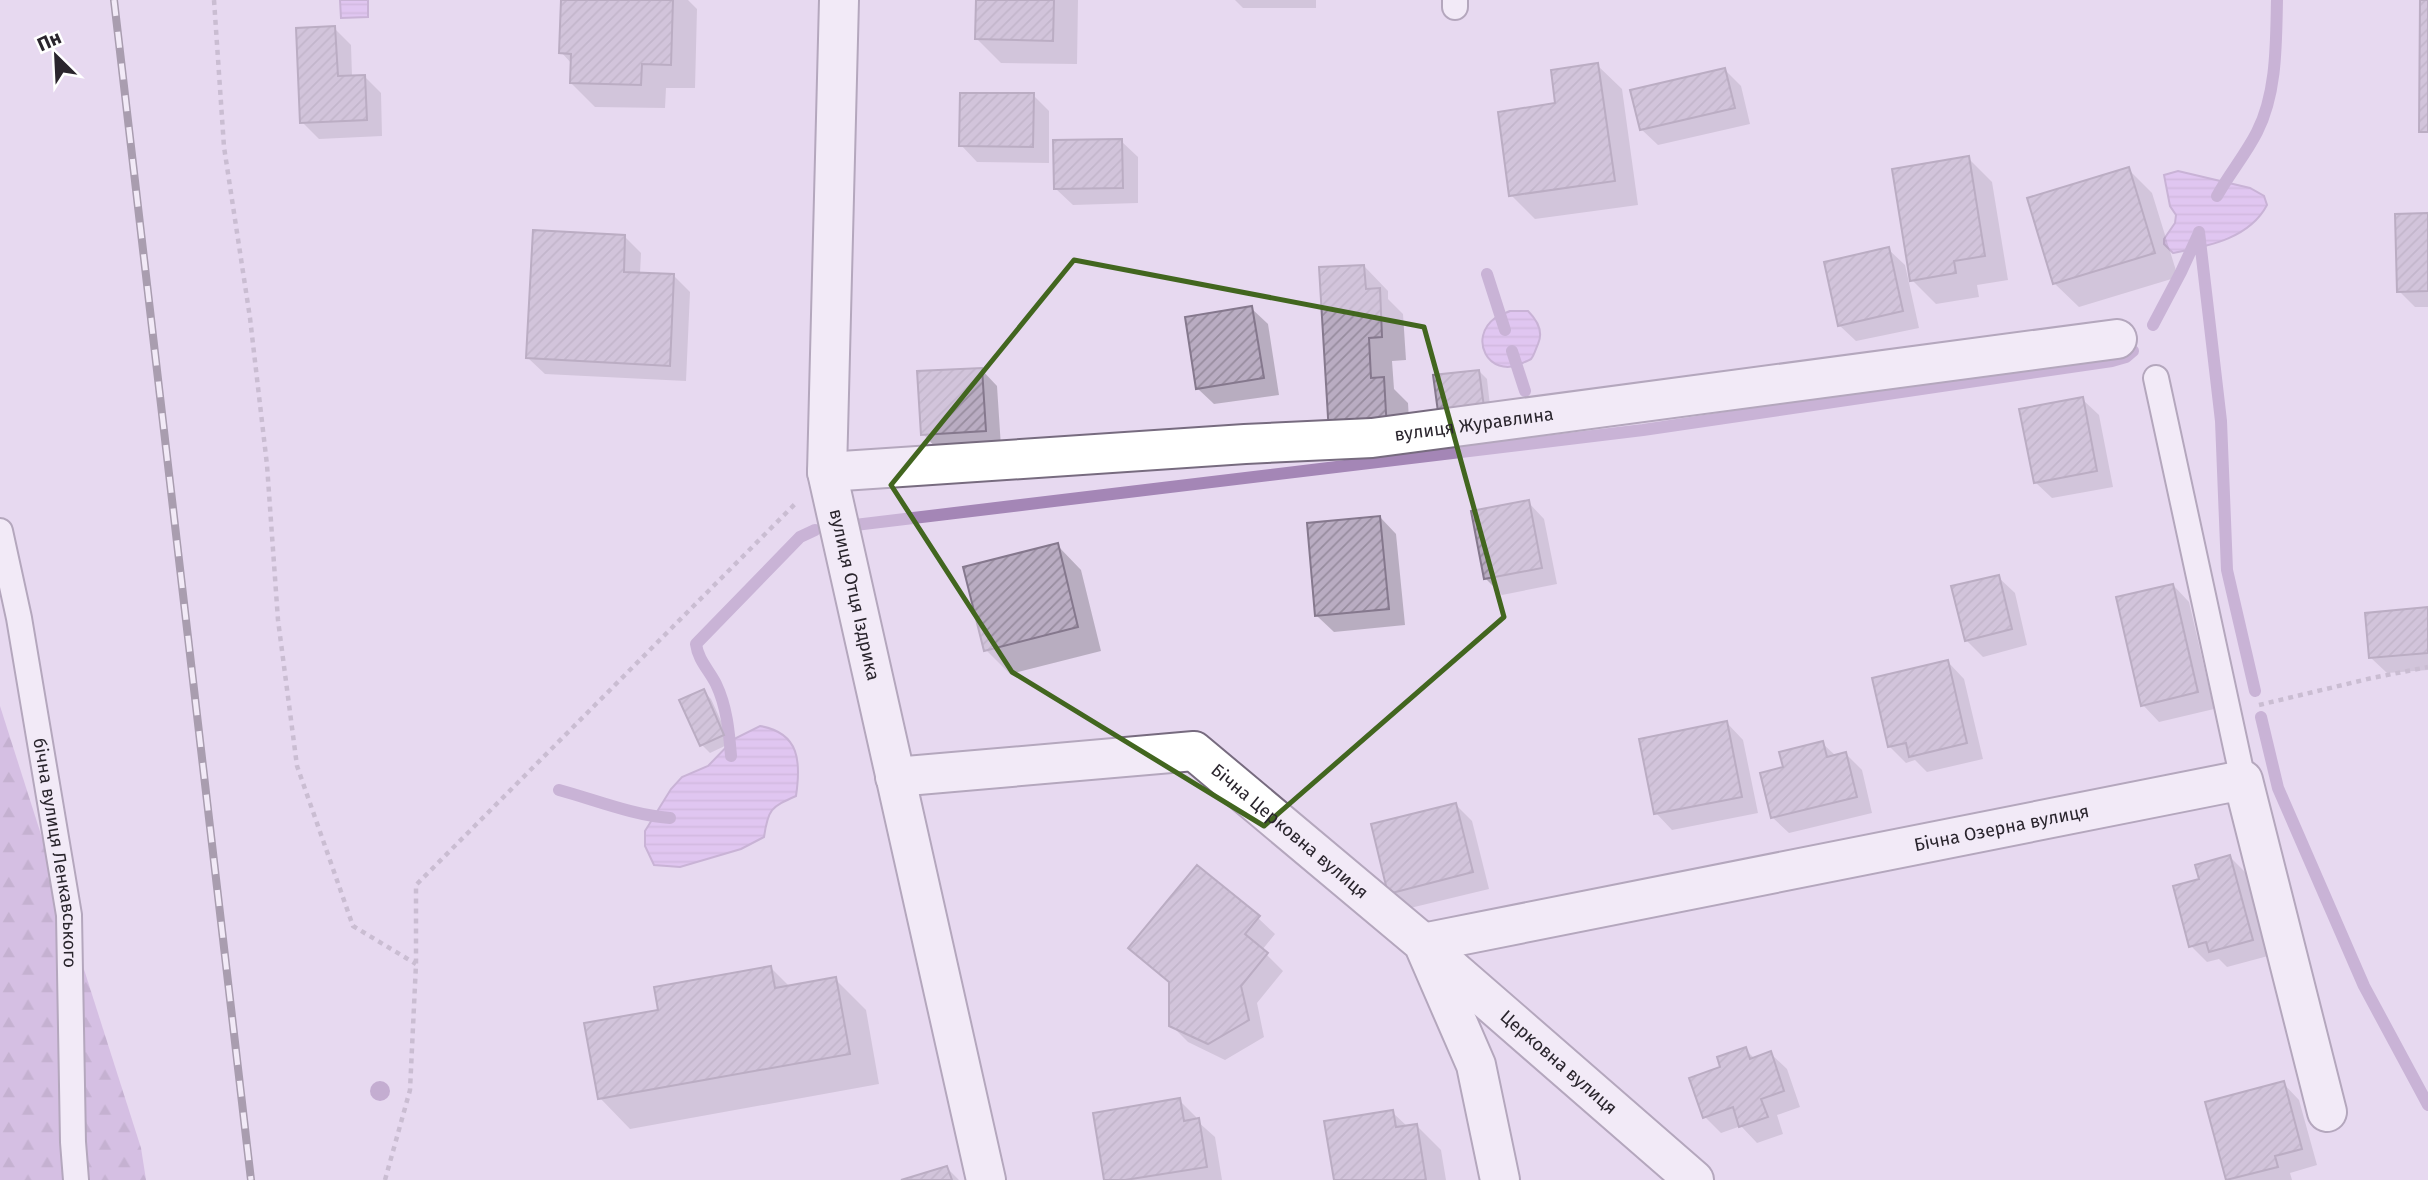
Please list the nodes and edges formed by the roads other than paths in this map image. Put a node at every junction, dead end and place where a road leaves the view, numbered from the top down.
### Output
1 (839, 0) edge
2 (2118, 339) dead end
3 (2156, 378) dead end
4 (827, 472) junction
5 (0, 531) edge
6 (895, 777) junction
7 (2243, 780) junction
8 (1423, 943) junction
9 (2327, 1112) dead end
10 (76, 1180) edge
11 (986, 1180) edge
12 (1500, 1180) edge
13 (1694, 1180) edge

1 - 4 street, вулиця Отця Іздрика
2 - 4 street, вулиця Журавлина
3 - 7 lane
4 - 6 street, вулиця Отця Іздрика
5 - 10 lane, бічна вулиця Ленкавського
6 - 8 street, Бічна Церковна вулиця
6 - 11 street, вулиця Отця Іздрика
7 - 8 street, Бічна Озерна вулиця
7 - 9 street
8 - 12 street, Бічна Церковна вулиця
8 - 13 street, Церковна вулиця

